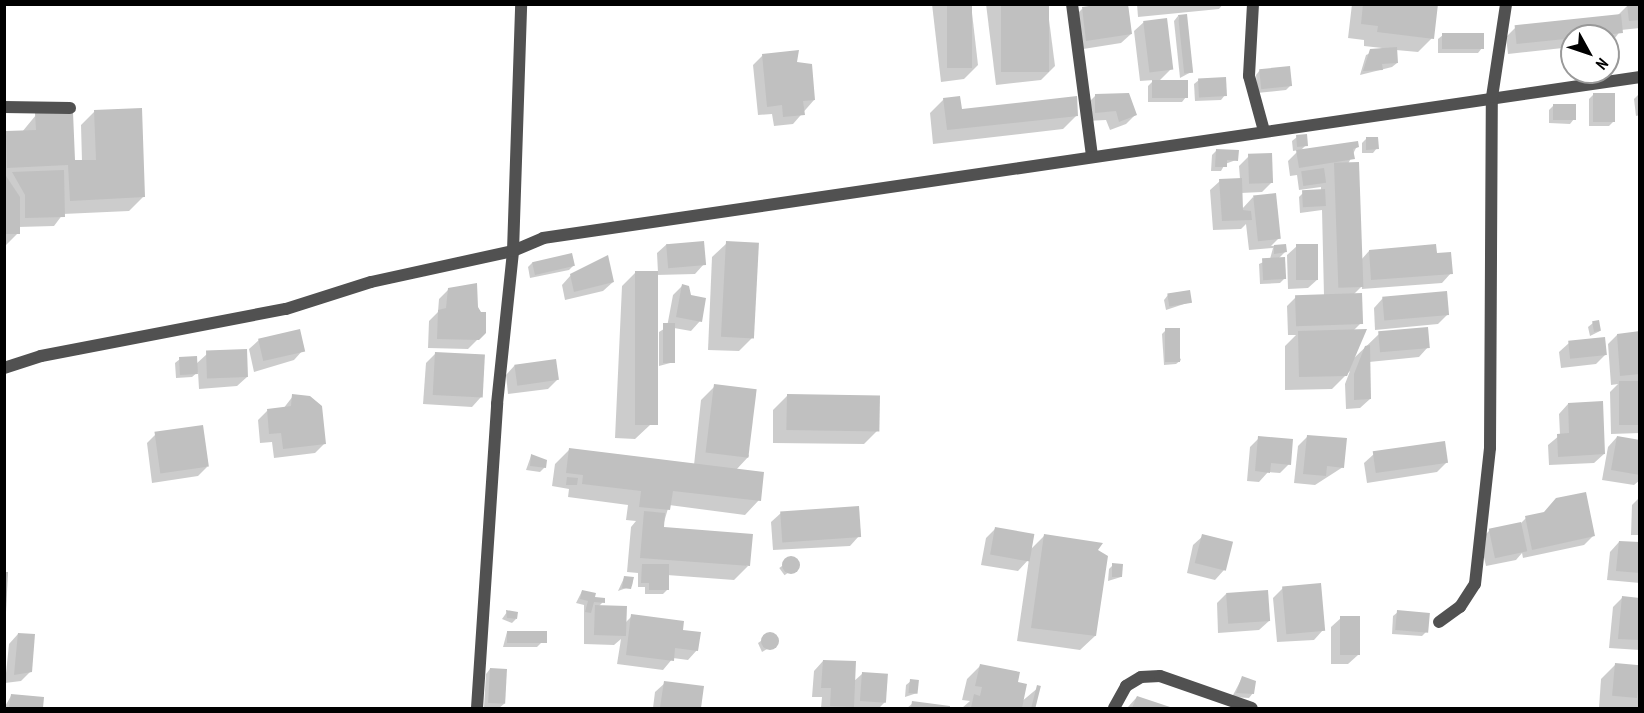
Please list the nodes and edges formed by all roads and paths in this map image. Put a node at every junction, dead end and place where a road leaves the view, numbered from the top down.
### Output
1 (521, 4) edge
2 (1072, 4) edge
3 (1253, 4) edge
4 (1506, 4) edge
5 (1640, 77) edge
6 (1492, 97) junction
7 (4, 107) edge
8 (70, 108) dead end
9 (1264, 131) junction
10 (1092, 156) junction
11 (513, 251) junction
12 (4, 368) edge
13 (1439, 622) dead end
14 (477, 708) edge
15 (1114, 708) edge
16 (1252, 708) edge

1 - 11 street
2 - 10 street
3 - 9 street
4 - 6 street
5 - 6 street
6 - 9 street
6 - 13 street
7 - 8 street
9 - 10 street
10 - 11 street
11 - 12 street
11 - 14 street
15 - 16 street

